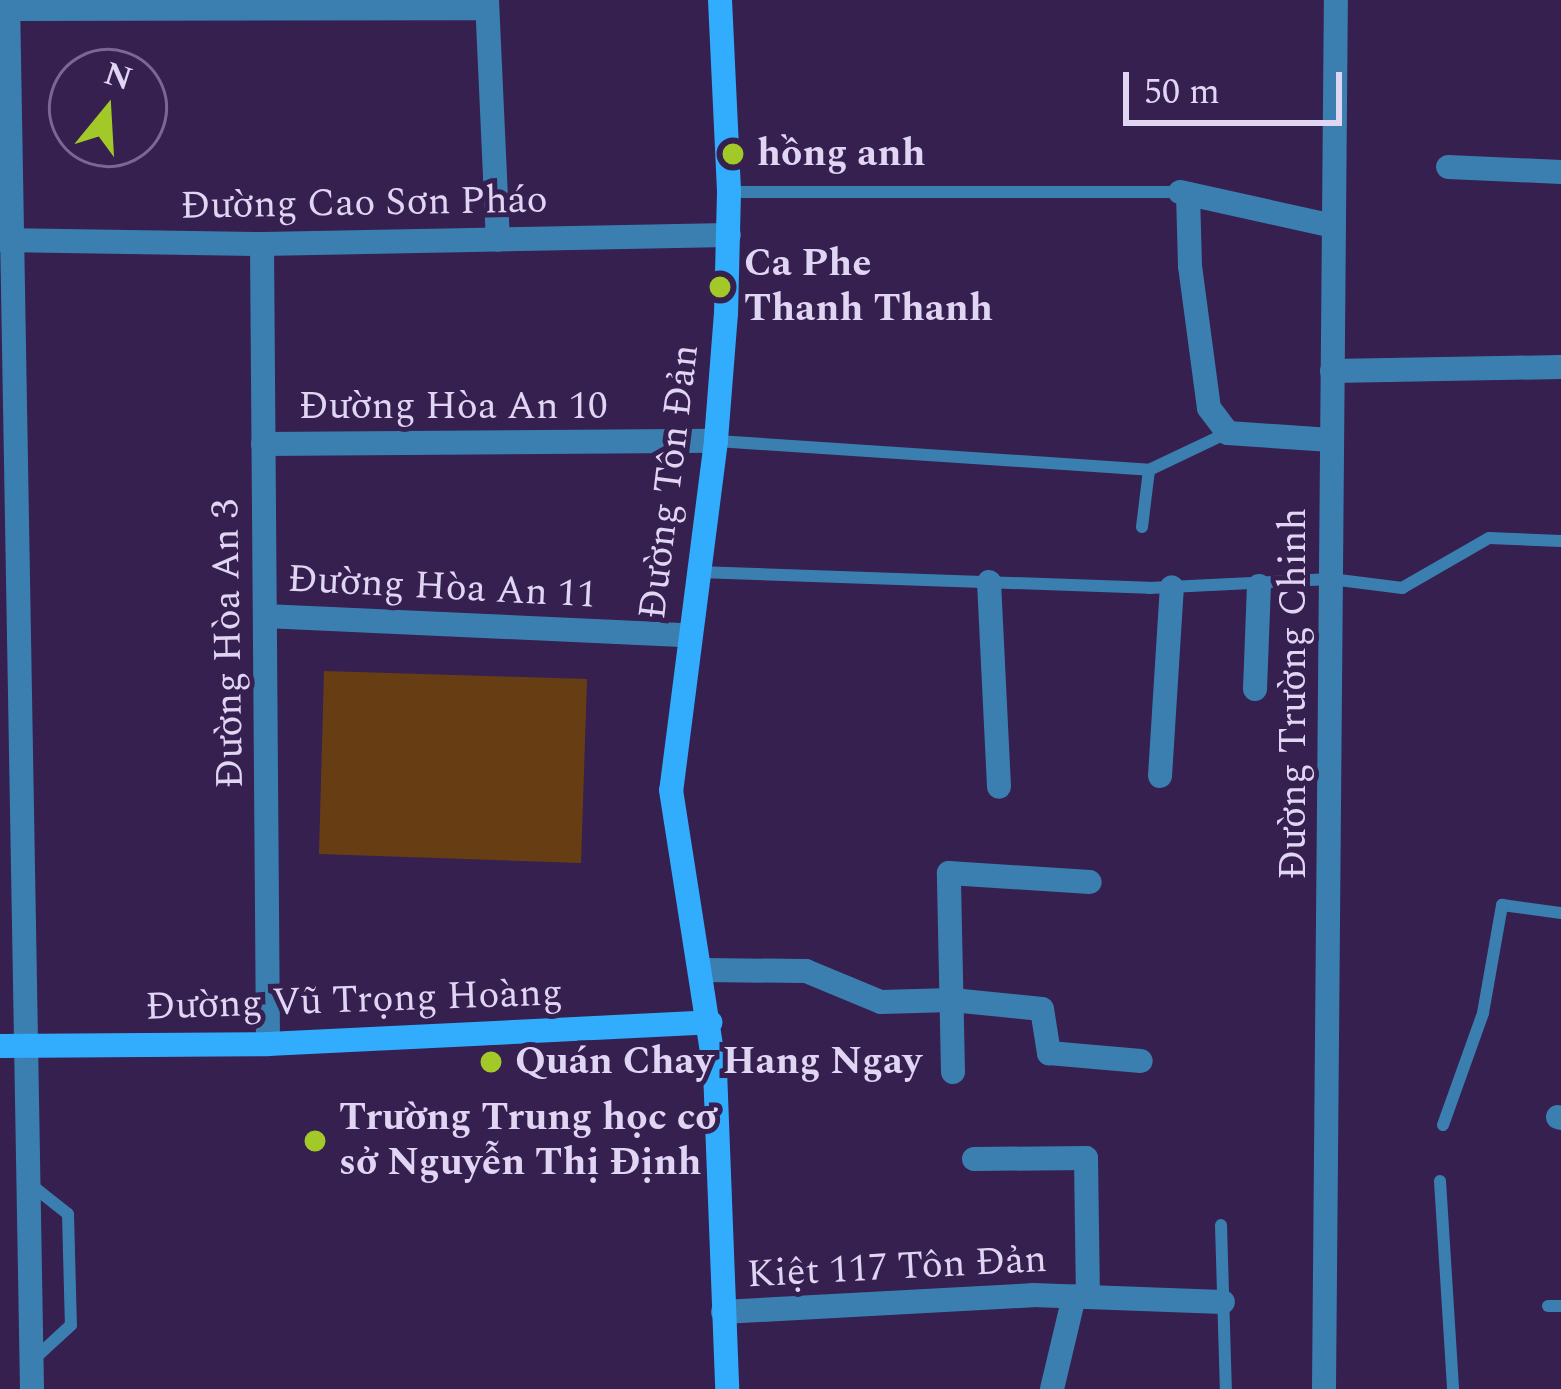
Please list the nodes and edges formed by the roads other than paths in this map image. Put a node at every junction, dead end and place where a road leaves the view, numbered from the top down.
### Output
1 (720, 0) edge
2 (1336, 0) edge
3 (487, 4) edge
4 (8, 5) edge
5 (1448, 167) dead end
6 (1561, 172) edge
7 (729, 192) junction
8 (1184, 193) junction
9 (1333, 226) junction
10 (729, 235) junction
11 (6, 240) edge
12 (498, 240) junction
13 (262, 244) junction
14 (1561, 367) edge
15 (1332, 371) junction
16 (1228, 433) junction
17 (1331, 440) junction
18 (716, 441) junction
19 (263, 444) junction
20 (1149, 470) junction
21 (1142, 527) dead end
22 (1561, 541) edge
23 (697, 572) junction
24 (1331, 579) junction
25 (989, 582) junction
26 (1259, 586) junction
27 (1172, 587) junction
28 (265, 616) junction
29 (688, 635) junction
30 (1255, 689) dead end
31 (1160, 776) dead end
32 (999, 787) dead end
33 (1090, 882) dead end
34 (1561, 913) edge
35 (703, 970) junction
36 (952, 1000) junction
37 (710, 1022) junction
38 (268, 1043) junction
39 (0, 1046) edge
40 (28, 1046) junction
41 (1141, 1060) dead end
42 (953, 1072) dead end
43 (1443, 1125) dead end
44 (974, 1160) dead end
45 (1440, 1181) dead end
46 (30, 1184) junction
47 (1222, 1226) dead end
48 (1081, 1297) junction
49 (1223, 1301) junction
50 (723, 1312) junction
51 (32, 1362) junction
52 (32, 1389) edge
53 (727, 1389) edge
54 (1052, 1389) edge
55 (1226, 1389) edge
56 (1324, 1389) edge
57 (1454, 1389) edge

1 - 7 street, Đường Tôn Đản
2 - 9 street, Đường Trường Chinh
3 - 4 street
3 - 12 street
4 - 11 street
5 - 6 street
7 - 8 lane
7 - 10 street, Đường Tôn Đản
8 - 9 street
8 - 16 street
9 - 15 street, Đường Trường Chinh
10 - 12 street, Đường Cao Sơn Pháo
10 - 18 street, Đường Tôn Đản
11 - 13 street, Đường Cao Sơn Pháo
11 - 40 street
12 - 13 street, Đường Cao Sơn Pháo
13 - 19 street, Đường Hòa An 3
14 - 15 street
15 - 17 street, Đường Trường Chinh
16 - 17 street
16 - 20 lane
17 - 24 street, Đường Trường Chinh
18 - 19 street, Đường Hòa An 10
18 - 20 lane
18 - 23 street, Đường Tôn Đản
19 - 28 street, Đường Hòa An 3
20 - 21 lane
22 - 24 lane
23 - 25 lane
23 - 29 street, Đường Tôn Đản
24 - 26 lane
24 - 56 street, Đường Trường Chinh
25 - 27 lane
25 - 32 street
26 - 27 lane
26 - 30 street
27 - 31 street
28 - 29 street, Đường Hòa An 11
28 - 38 street, Đường Hòa An 3
29 - 35 street, Đường Tôn Đản
33 - 36 street
34 - 43 lane
35 - 36 street
35 - 37 street, Đường Tôn Đản
36 - 41 street
36 - 42 street
37 - 38 street, Đường Vũ Trọng Hoàng
37 - 50 street, Đường Tôn Đản
38 - 40 street, Đường Vũ Trọng Hoàng
39 - 40 street, Đường Vũ Trọng Hoàng
40 - 46 street
44 - 48 street, Kiệt 117 Tôn Đản
45 - 57 lane
46 - 51 street
46 - 51 lane
47 - 49 lane
48 - 49 street, Kiệt 117 Tôn Đản
48 - 50 street, Kiệt 117 Tôn Đản
48 - 54 street, Kiệt 117 Tôn Đản
49 - 55 lane
50 - 53 street, Đường Tôn Đản
51 - 52 street

